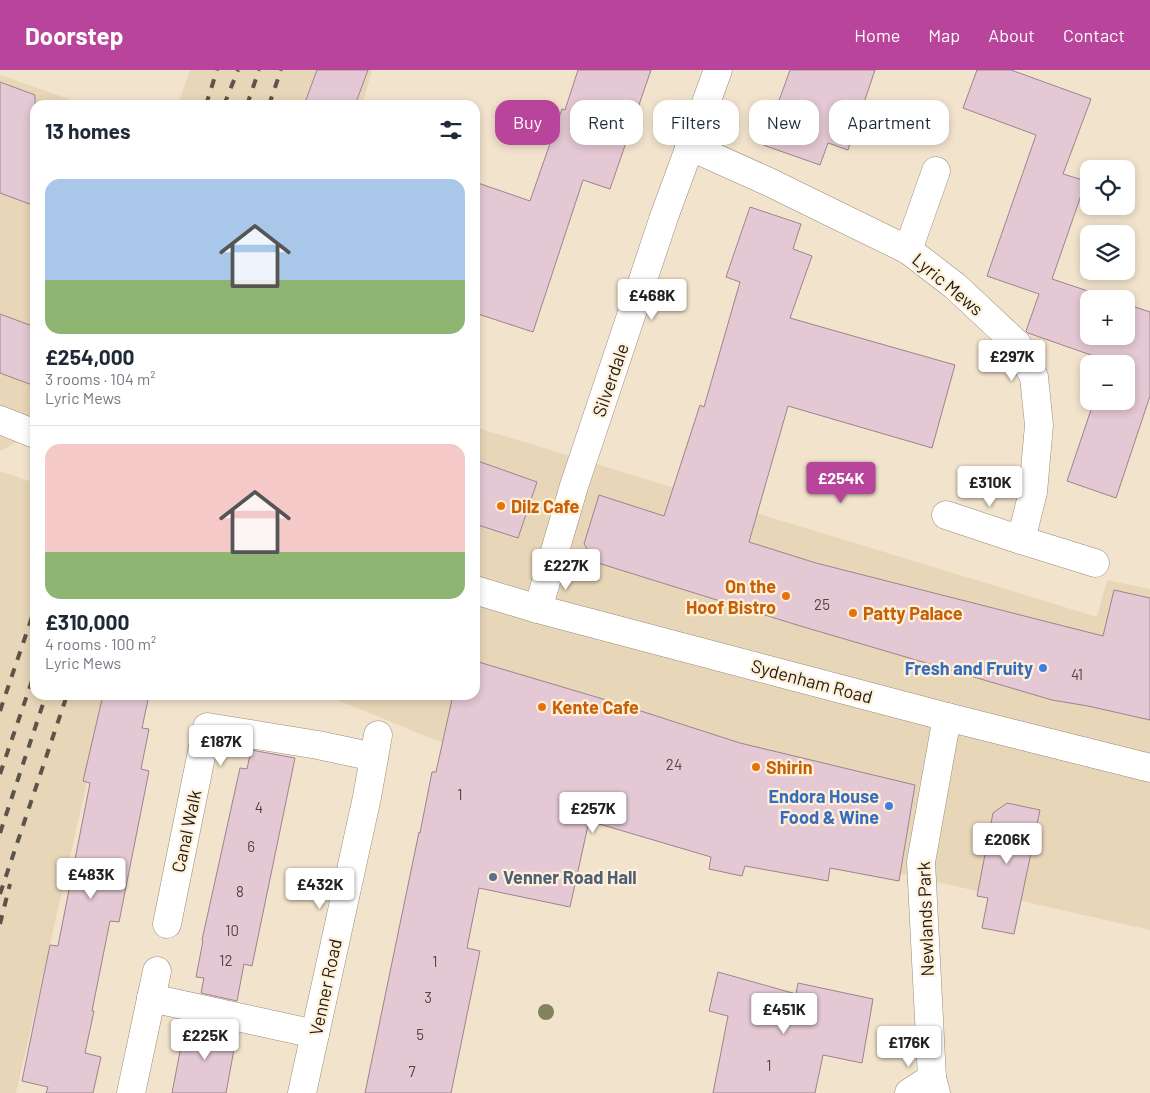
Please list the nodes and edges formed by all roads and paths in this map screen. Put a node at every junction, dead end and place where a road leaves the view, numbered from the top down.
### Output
1 (718, 70) edge
2 (689, 146) junction
3 (936, 171) dead end
4 (908, 250) junction
5 (0, 420) edge
6 (30, 432) edge
7 (946, 515) dead end
8 (1021, 540) junction
9 (1096, 563) dead end
10 (480, 591) edge
11 (538, 608) junction
12 (947, 717) junction
13 (376, 746) joint
14 (1150, 768) edge
15 (167, 924) dead end
16 (157, 972) dead end
17 (151, 998) junction
18 (315, 1034) junction
19 (934, 1085) edge
20 (131, 1093) edge
21 (302, 1093) edge
22 (909, 1093) edge

1 - 2 street, Silverdale
2 - 4 street, Lyric Mews
2 - 11 street, Silverdale
3 - 4 street
4 - 8 street, Lyric Mews
5 - 6 street
7 - 8 street
8 - 9 street
10 - 11 street, Sydenham Road
11 - 12 street, Sydenham Road
12 - 14 street, Sydenham Road
12 - 19 street, Newlands Park
13 - 15 street, Canal Walk
13 - 18 street, Venner Road
16 - 17 street
17 - 18 street
17 - 20 street
18 - 21 street, Venner Road
19 - 22 street

